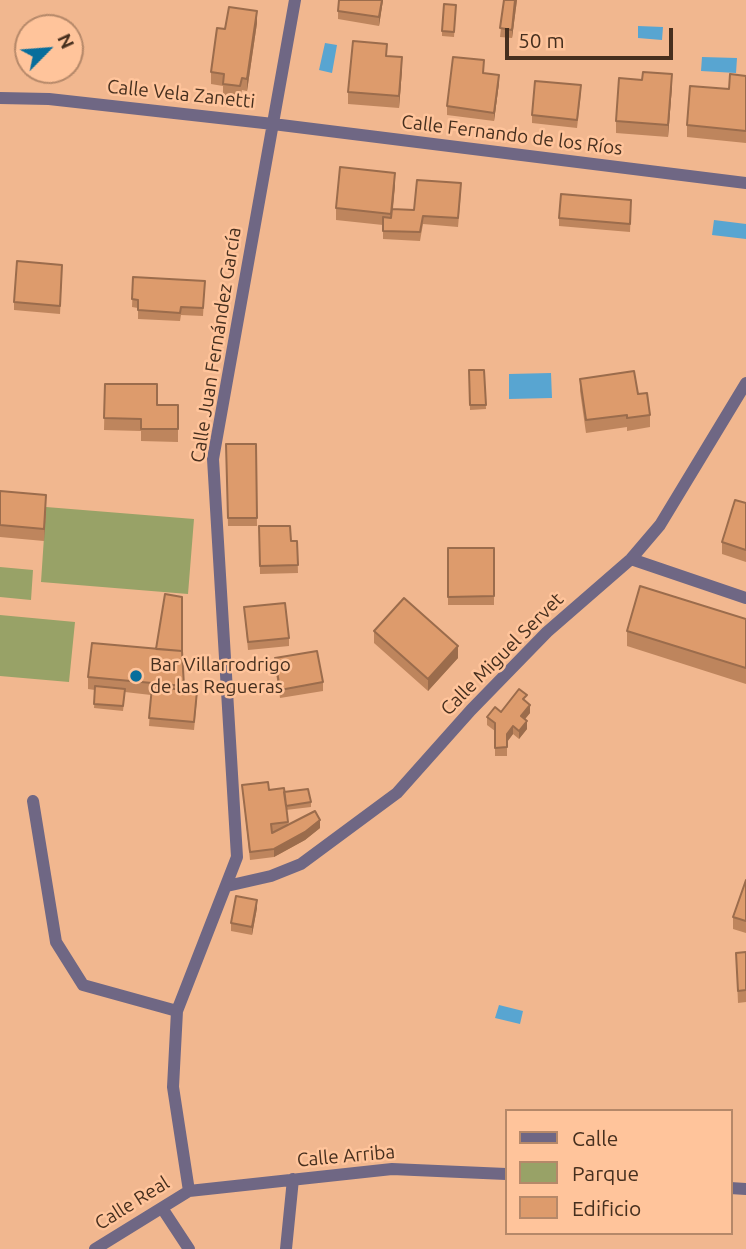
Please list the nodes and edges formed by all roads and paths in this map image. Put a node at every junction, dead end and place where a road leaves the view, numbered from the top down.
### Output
1 (295, 0) edge
2 (0, 98) edge
3 (273, 124) junction
4 (746, 183) edge
5 (746, 383) edge
6 (631, 559) junction
7 (746, 597) edge
8 (33, 801) dead end
9 (227, 886) junction
10 (177, 1011) junction
11 (504, 1174) edge
12 (293, 1180) junction
13 (189, 1191) junction
14 (162, 1208) junction
15 (95, 1249) edge
16 (189, 1249) edge
17 (286, 1249) edge

1 - 3 street, Calle Juan Fernández García
2 - 3 street, Calle Vela Zanetti
3 - 4 street, Calle Fernando de los Ríos
3 - 9 street, Calle Juan Fernández García
5 - 6 street, Calle Miguel Servet
6 - 7 street
6 - 9 street, Calle Miguel Servet
8 - 10 street
9 - 10 street, Calle Juan Fernández García
10 - 13 street, Calle Juan Fernández García
11 - 12 street, Calle Arriba
12 - 13 street, Calle Arriba
12 - 17 street
13 - 14 street, Calle Real
14 - 15 street, Calle Real
14 - 16 street

